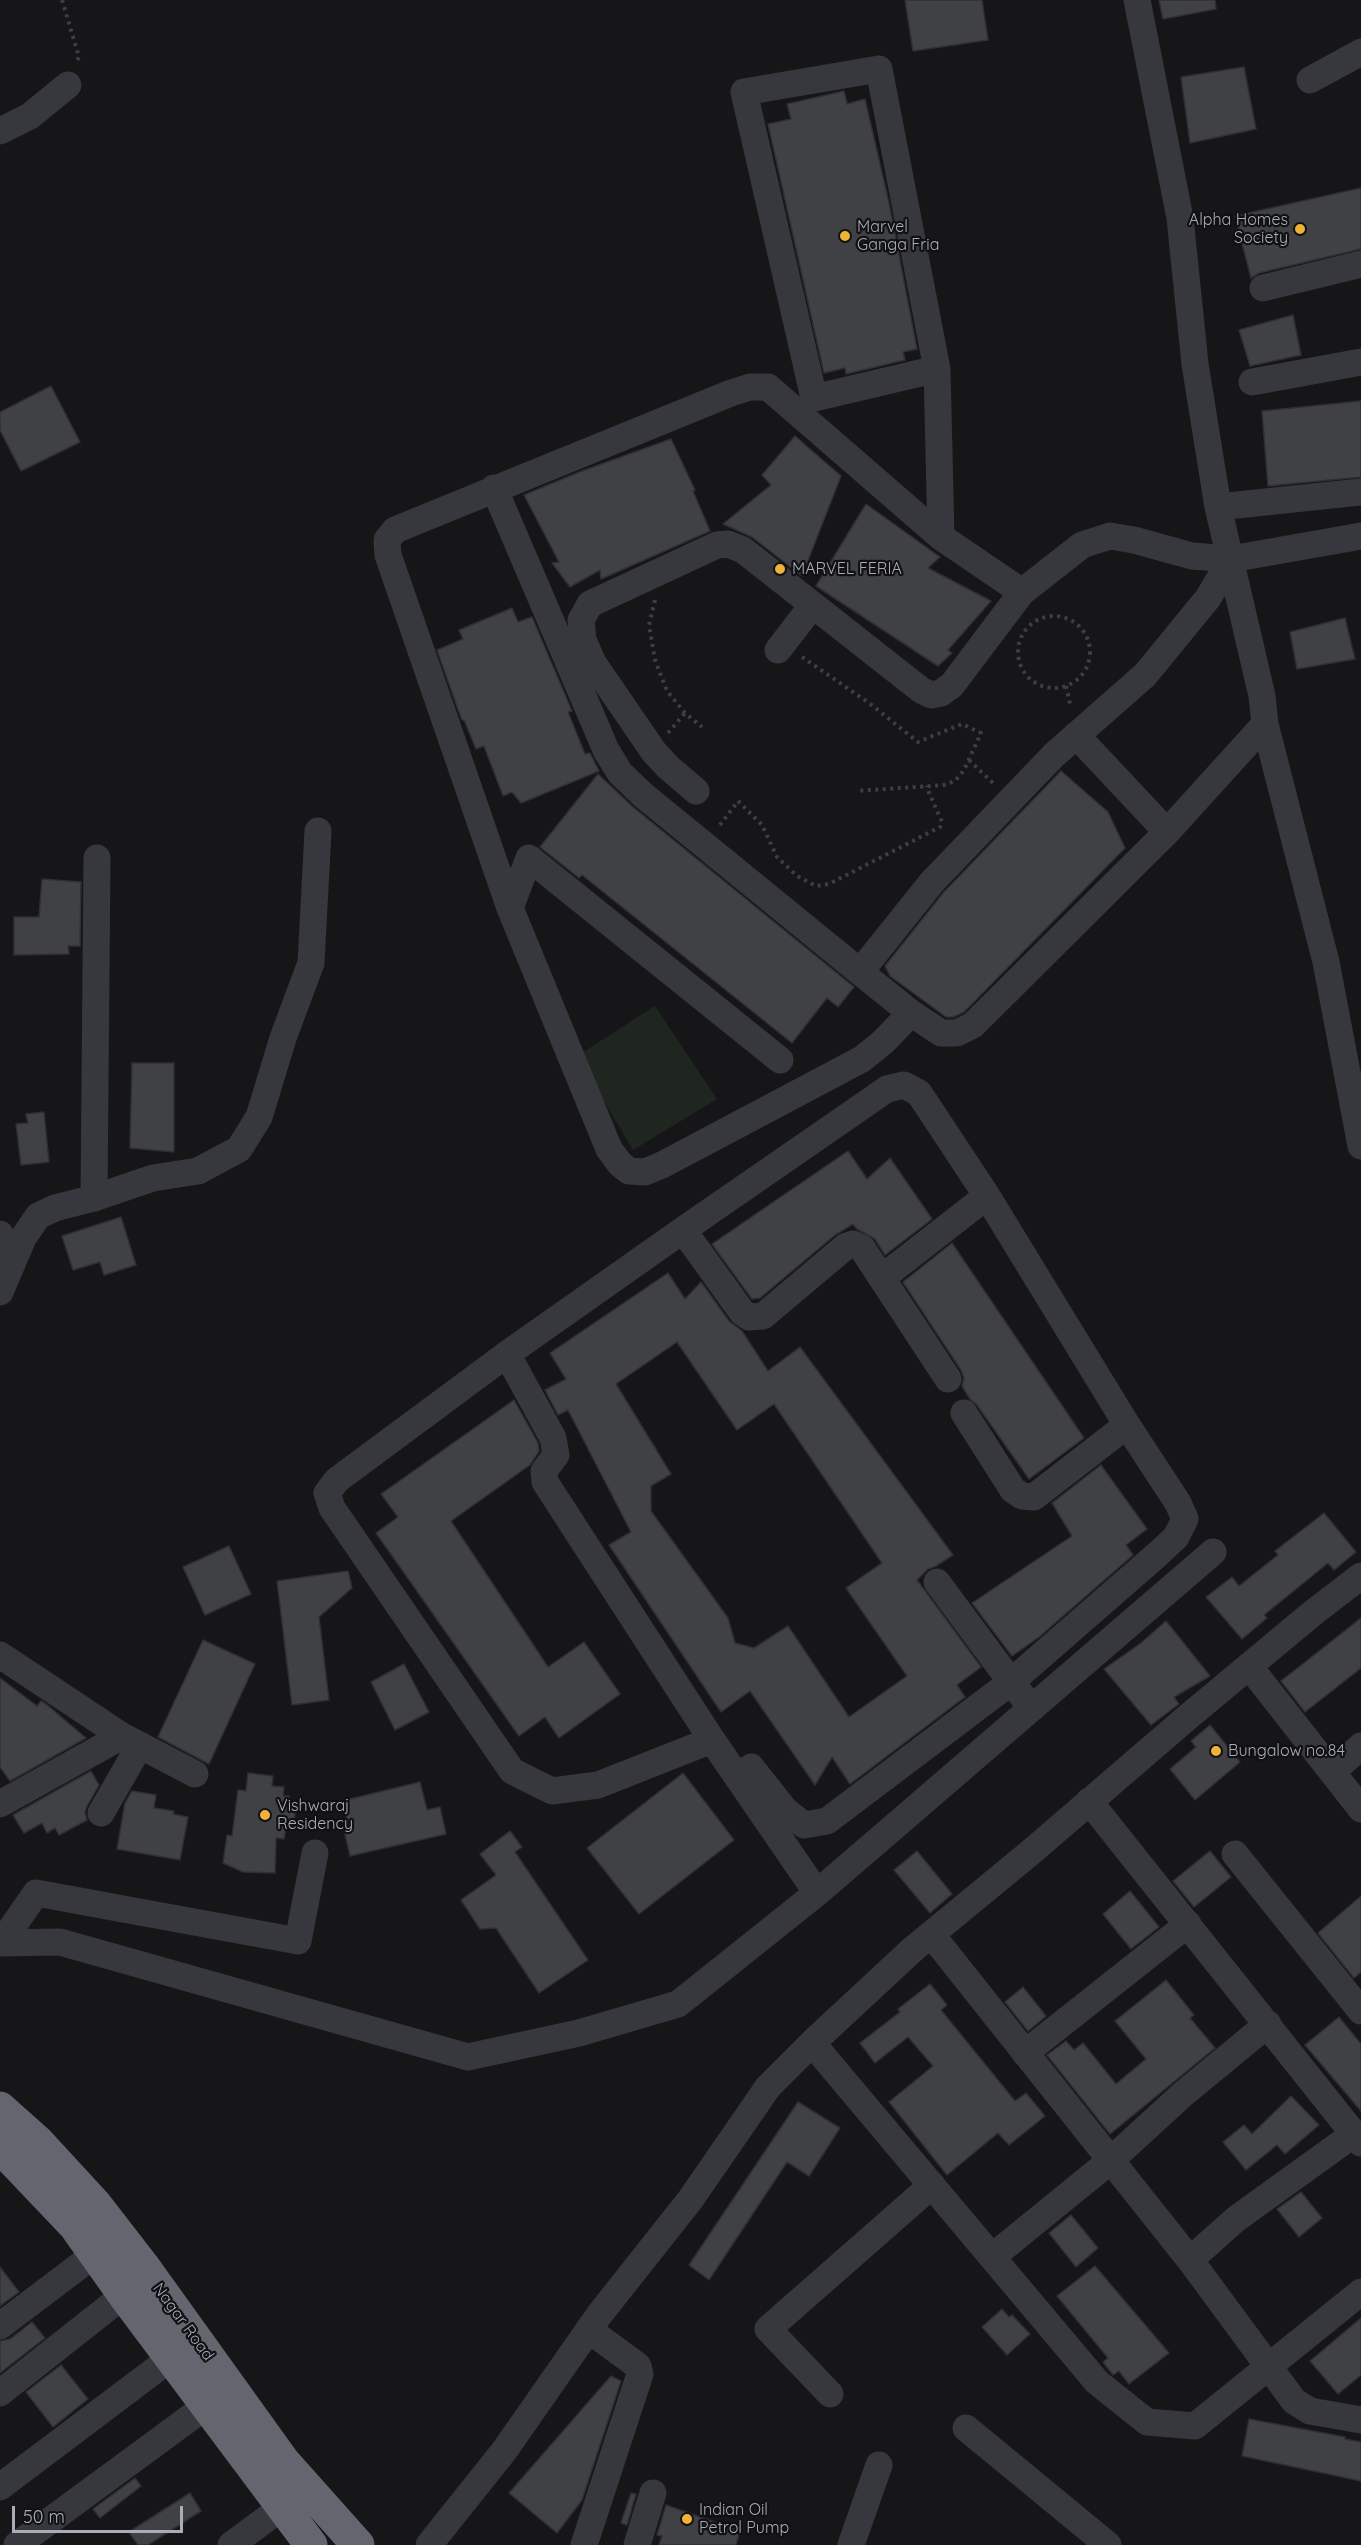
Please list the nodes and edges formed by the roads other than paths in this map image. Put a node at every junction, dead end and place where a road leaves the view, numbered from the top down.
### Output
1 (1137, 0) edge
2 (1361, 52) edge
3 (1310, 80) dead end
4 (68, 85) road end
5 (0, 131) edge
6 (1361, 264) edge
7 (1263, 288) dead end
8 (1361, 362) edge
9 (937, 369) junction
10 (1252, 382) dead end
11 (494, 488) junction
12 (1361, 492) edge
13 (1218, 507) junction
14 (1361, 536) edge
15 (941, 537) junction
16 (1231, 559) junction
17 (1022, 592) junction
18 (812, 606) junction
19 (778, 650) road end
20 (1265, 724) junction
21 (1076, 735) junction
22 (696, 791) dead end
23 (318, 831) dead end
24 (1167, 832) junction
25 (98, 858) dead end
26 (510, 908) junction
27 (860, 972) junction
28 (911, 1013) junction
29 (1350, 1027) edge
30 (780, 1060) dead end
31 (1360, 1137) edge
32 (987, 1196) junction
33 (94, 1198) junction
34 (683, 1230) junction
35 (0, 1234) edge
36 (883, 1277) junction
37 (3, 1283) edge
38 (507, 1354) junction
39 (948, 1379) dead end
40 (964, 1413) dead end
41 (1127, 1425) junction
42 (1214, 1552) dead end
43 (1361, 1576) edge
44 (937, 1582) dead end
45 (666, 1644) dead end
46 (0, 1655) edge
47 (1249, 1666) junction
48 (1011, 1682) junction
49 (1032, 1708) junction
50 (131, 1740) junction
51 (712, 1740) junction
52 (1361, 1746) edge
53 (1332, 1772) junction
54 (195, 1774) dead end
55 (1089, 1801) junction
56 (0, 1804) edge
57 (1361, 1809) edge
58 (101, 1813) dead end
59 (315, 1853) dead end
60 (1235, 1854) dead end
61 (817, 1893) junction
62 (1188, 1924) junction
63 (931, 1934) junction
64 (1, 1943) edge
65 (1361, 2011) edge
66 (1268, 2024) junction
67 (812, 2043) junction
68 (1025, 2054) junction
69 (0, 2108) edge
70 (1358, 2139) edge
71 (0, 2147) edge
72 (1110, 2161) junction
73 (932, 2185) junction
74 (95, 2254) junction
75 (992, 2257) junction
76 (1190, 2260) junction
77 (1361, 2292) edge
78 (124, 2295) junction
79 (0, 2326) edge
80 (589, 2330) junction
81 (171, 2358) junction
82 (1270, 2367) junction
83 (0, 2393) edge
84 (830, 2394) dead end
85 (206, 2406) junction
86 (1356, 2414) edge
87 (966, 2428) dead end
88 (879, 2465) dead end
89 (0, 2487) edge
90 (653, 2493) dead end
91 (281, 2508) junction
92 (17, 2545) edge
93 (231, 2545) edge
94 (311, 2545) edge
95 (358, 2545) edge
96 (429, 2545) edge
97 (584, 2545) edge
98 (637, 2545) edge
99 (851, 2545) edge
100 (1108, 2545) edge

1 - 13 street
2 - 3 street
4 - 5 street
6 - 7 street
8 - 10 street
9 - 9 street
9 - 15 street
11 - 15 street
11 - 26 street
11 - 27 street
12 - 13 street
13 - 16 street
14 - 16 street
15 - 17 street
16 - 17 street
16 - 20 street
16 - 21 street
17 - 18 street
18 - 19 street
18 - 22 street
20 - 24 street
20 - 29 street
21 - 24 street
21 - 27 street
23 - 33 street
24 - 28 street
25 - 33 street
26 - 28 street
26 - 30 street
27 - 28 street
29 - 31 street
32 - 34 street
32 - 36 street
32 - 41 street
33 - 37 street
34 - 36 street
34 - 38 street
35 - 37 street
36 - 39 street
38 - 51 street
38 - 51 street
40 - 41 street
41 - 48 street
42 - 49 street
43 - 47 street
44 - 48 street
45 - 48 street
46 - 50 street
47 - 53 street
47 - 55 street
48 - 49 street
49 - 61 street
50 - 54 street
50 - 56 street
50 - 58 street
51 - 61 street
52 - 53 street
53 - 57 street
55 - 62 street
55 - 63 street
59 - 64 street
60 - 65 street
61 - 64 street
62 - 66 street
62 - 68 street
63 - 67 street
63 - 68 street
66 - 70 street
66 - 72 street
67 - 73 street
67 - 80 street
68 - 72 street
69 - 95 highway, Nagar Road
70 - 76 street
71 - 74 highway, Nagar Road
72 - 75 street
72 - 76 street
73 - 75 street
73 - 84 street
74 - 78 highway, Nagar Road
74 - 79 street
75 - 82 street
76 - 82 street
77 - 82 street
78 - 81 highway, Nagar Road
78 - 83 street
80 - 96 street
80 - 97 street
81 - 85 highway, Nagar Road
81 - 89 street
82 - 86 street
85 - 91 highway, Nagar Road
85 - 92 street
87 - 100 street
88 - 99 street
90 - 98 street
91 - 93 street
91 - 94 highway, Nagar Road

